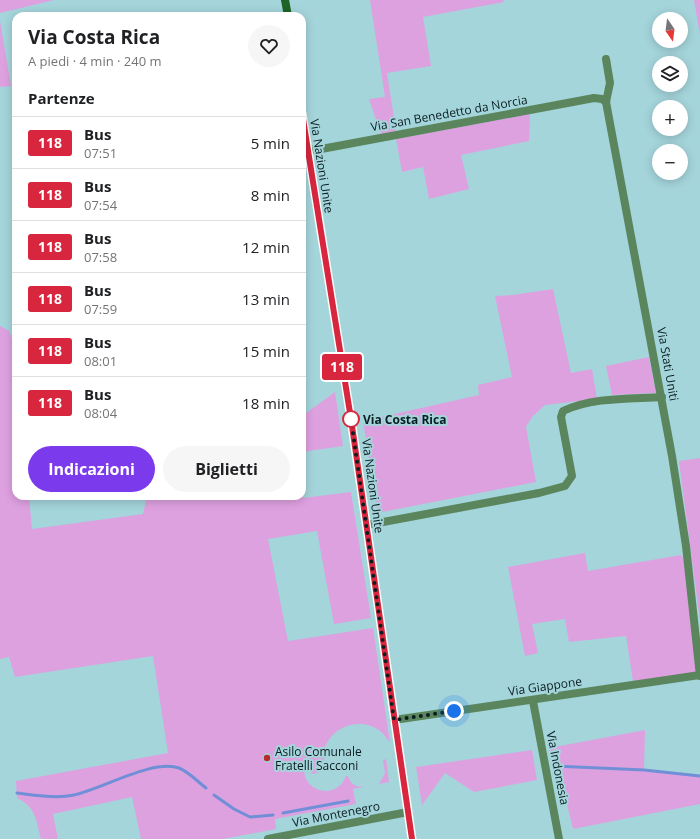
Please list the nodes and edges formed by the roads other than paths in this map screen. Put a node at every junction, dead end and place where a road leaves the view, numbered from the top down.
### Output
1 (285, 0) edge
2 (287, 12) edge
3 (606, 59) dead end
4 (610, 83) junction
5 (594, 98) junction
6 (606, 102) junction
7 (306, 137) edge
8 (308, 149) junction
9 (662, 397) junction
10 (367, 525) junction
11 (700, 676) edge
12 (533, 700) junction
13 (394, 720) junction
14 (408, 812) junction
15 (268, 839) edge
16 (412, 839) edge
17 (560, 839) edge

1 - 2 street
3 - 4 street, Via Stati Uniti
4 - 5 street
4 - 6 street, Via Stati Uniti
5 - 6 street
5 - 8 street, Via San Benedetto da Norcia
6 - 9 street, Via Stati Uniti
7 - 8 street, Via Nazioni Unite
8 - 10 street, Via Nazioni Unite
9 - 10 street
9 - 11 street, Via Stati Uniti
10 - 13 street, Via Nazioni Unite
11 - 12 street, Via Giappone
12 - 13 street, Via Giappone
12 - 17 street, Via Indonesia
13 - 14 street, Via Nazioni Unite
14 - 15 street, Via Montenegro
14 - 16 street, Via Nazioni Unite

